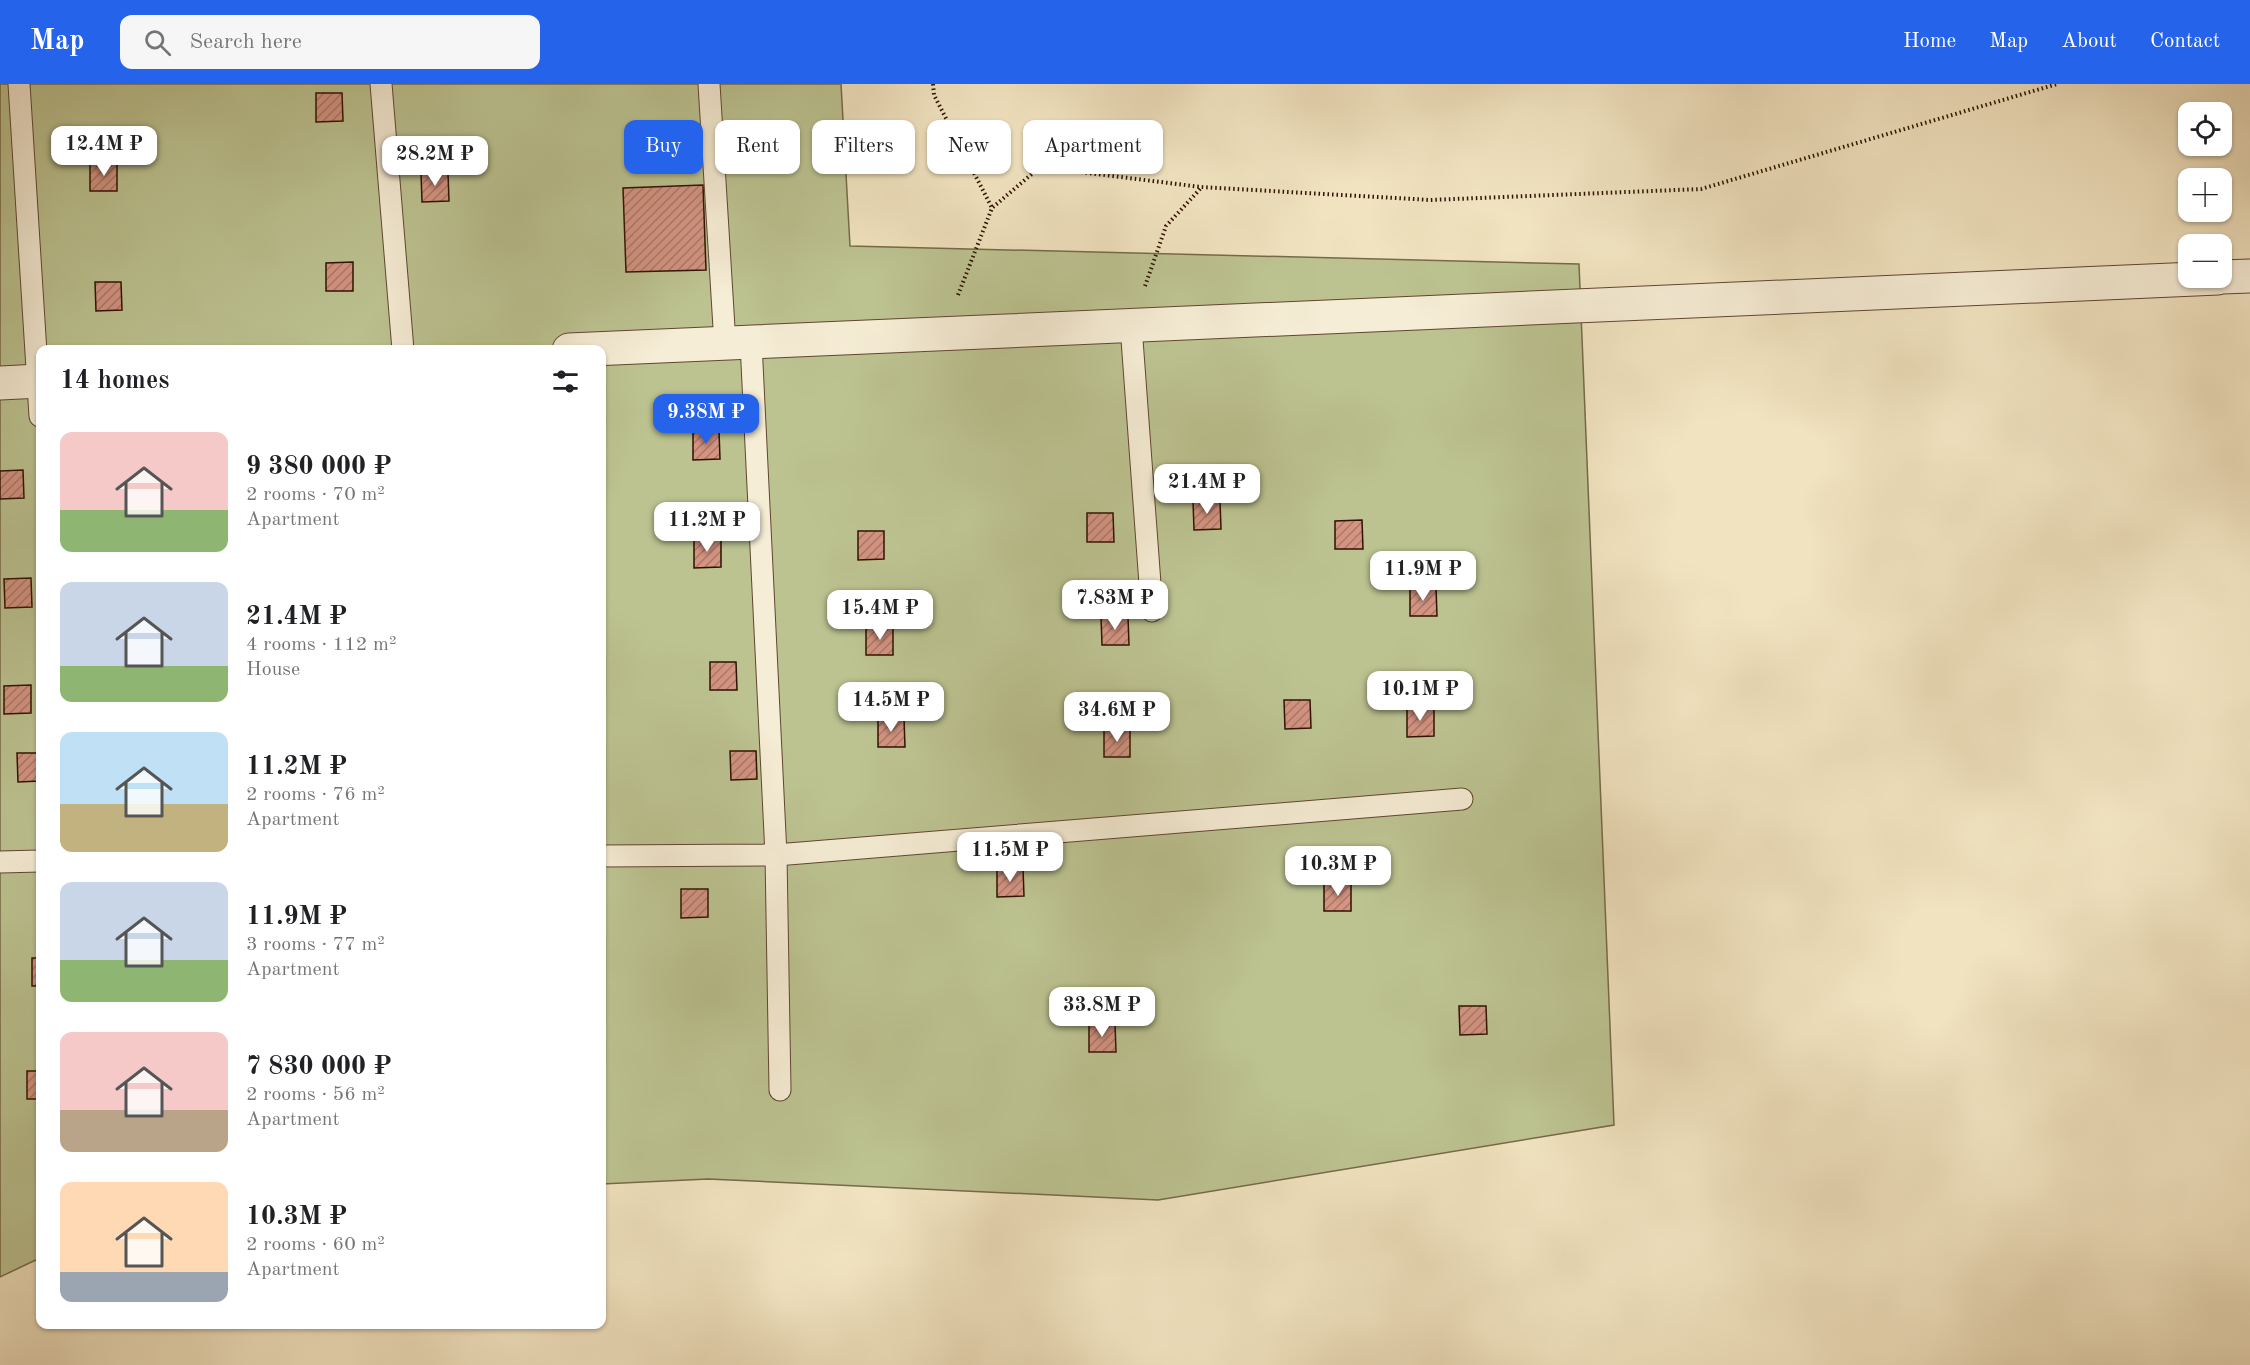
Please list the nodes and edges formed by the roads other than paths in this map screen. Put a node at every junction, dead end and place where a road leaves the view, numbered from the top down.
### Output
1 (19, 84) edge
2 (381, 84) edge
3 (709, 84) edge
4 (2250, 276) edge
5 (2232, 277) edge
6 (2178, 279) edge
7 (1131, 326) junction
8 (738, 343) junction
9 (37, 345) edge
10 (403, 345) edge
11 (606, 348) edge
12 (36, 381) edge
13 (0, 383) edge
14 (1152, 611) dead end
15 (1462, 799) dead end
16 (776, 855) junction
17 (606, 856) edge
18 (36, 861) edge
19 (0, 862) edge
20 (780, 1090) dead end

1 - 9 lane
2 - 10 lane
3 - 8 lane
4 - 5 street
6 - 7 street
7 - 8 street
7 - 14 lane
8 - 11 street
8 - 16 lane
12 - 13 street
15 - 16 lane
16 - 17 lane
16 - 20 lane
18 - 19 lane

